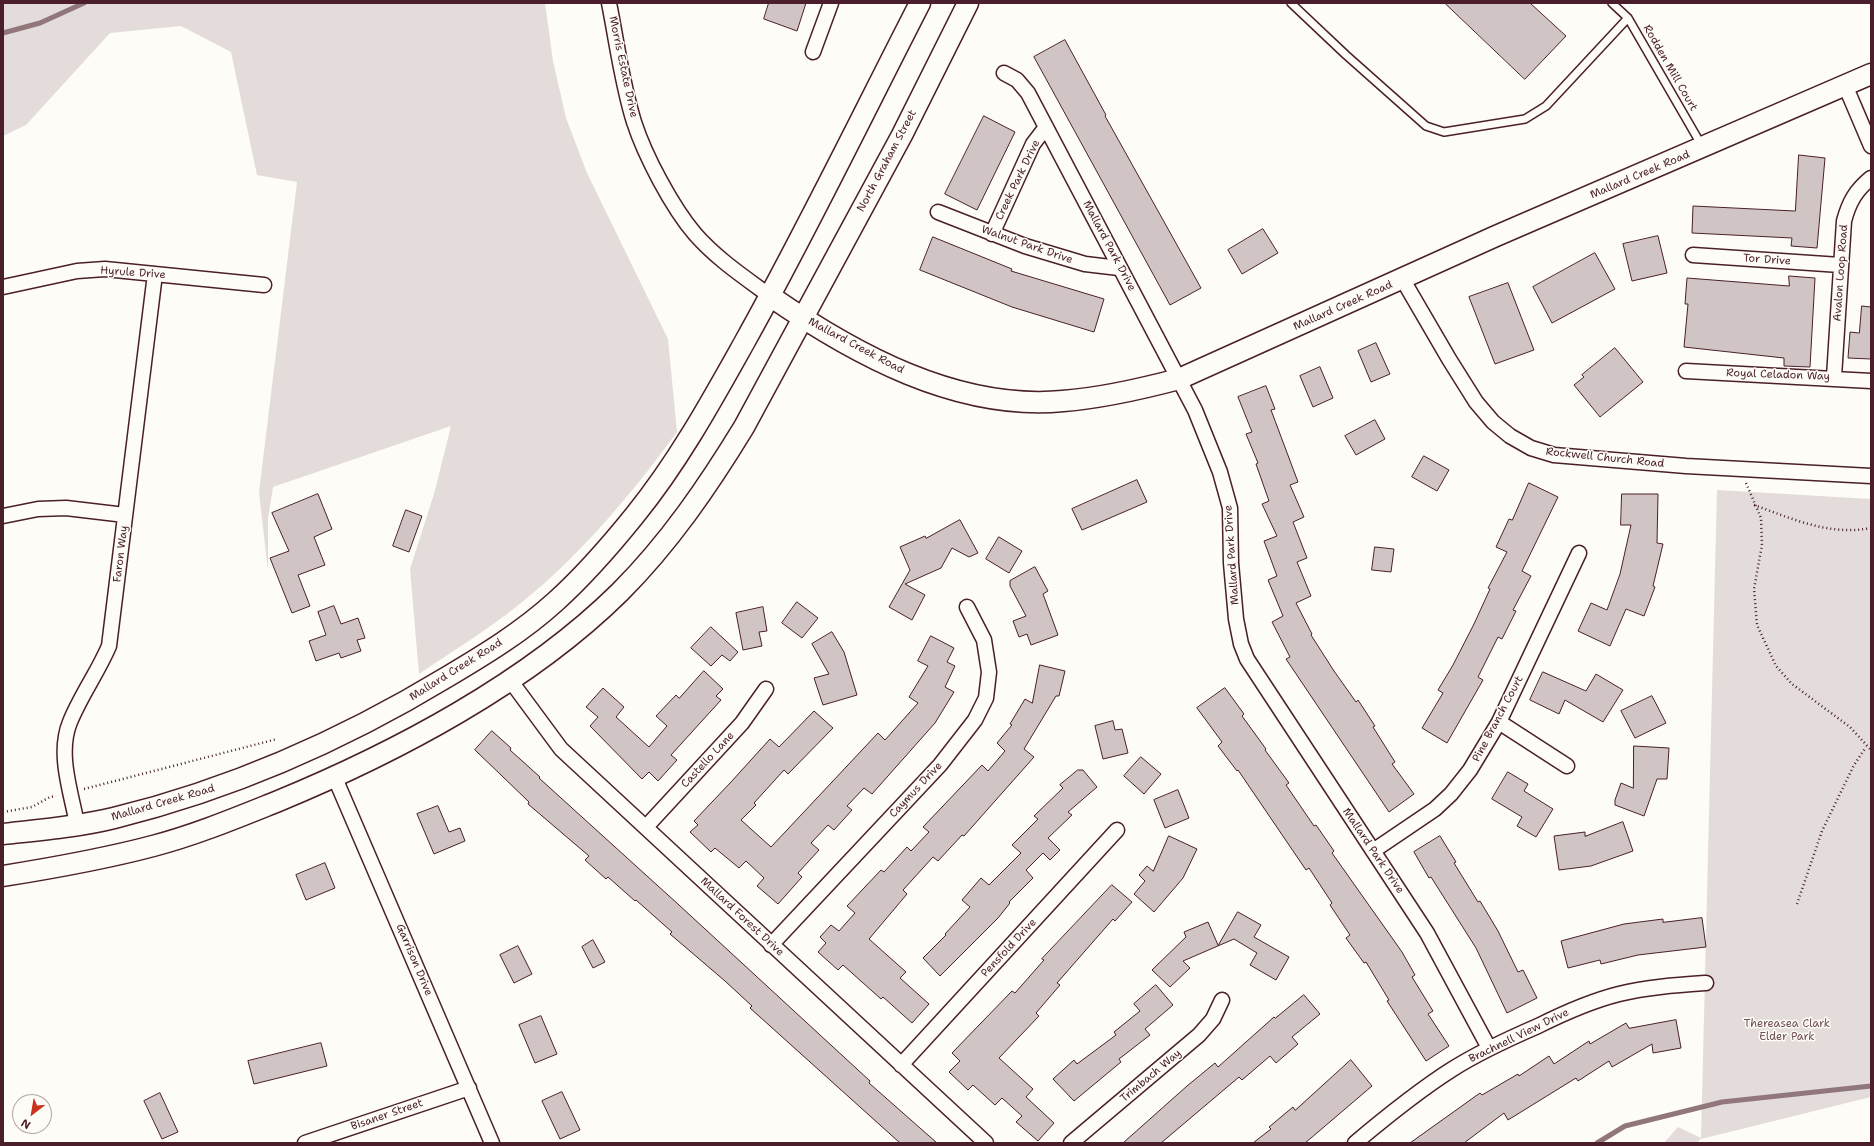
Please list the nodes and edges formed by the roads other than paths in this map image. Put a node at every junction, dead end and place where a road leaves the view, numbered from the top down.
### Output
1 (609, 3) edge
2 (831, 3) edge
3 (920, 3) edge
4 (968, 3) edge
5 (1292, 3) edge
6 (1612, 3) edge
7 (1628, 18) junction
8 (813, 52) dead end
9 (1004, 73) dead end
10 (1871, 74) edge
11 (1845, 85) junction
12 (1046, 127) junction
13 (1871, 146) edge
14 (1703, 148) junction
15 (1871, 178) edge
16 (938, 212) dead end
17 (992, 234) junction
18 (1694, 255) dead end
19 (1840, 265) junction
20 (1119, 268) junction
21 (155, 274) junction
22 (1403, 280) junction
23 (264, 285) dead end
24 (3, 287) edge
25 (770, 296) junction
26 (803, 318) junction
27 (1686, 371) dead end
28 (1834, 377) junction
29 (1179, 379) junction
30 (1871, 381) edge
31 (1871, 476) edge
32 (125, 515) junction
33 (3, 516) edge
34 (1579, 553) dead end
35 (967, 607) dead end
36 (510, 680) junction
37 (766, 689) dead end
38 (1499, 722) junction
39 (1568, 766) dead end
40 (335, 778) junction
41 (77, 824) junction
42 (646, 827) junction
43 (1117, 830) dead end
44 (3, 834) edge
45 (1373, 851) junction
46 (3, 876) edge
47 (771, 945) junction
48 (1706, 982) dead end
49 (1222, 1000) dead end
50 (1489, 1048) junction
51 (901, 1065) junction
52 (469, 1088) junction
53 (305, 1143) edge
54 (492, 1143) edge
55 (986, 1143) edge
56 (1071, 1143) edge
57 (1355, 1143) edge

1 - 25 street, Morris Estate Drive
2 - 8 street
3 - 25 main road
4 - 26 main road, North Graham Street
5 - 7 lane
6 - 7 lane, Rodden Mill Court
7 - 14 lane, Rodden Mill Court
9 - 12 street, Mallard Park Drive
10 - 11 main road, Mallard Creek Road
11 - 13 street
11 - 14 main road, Mallard Creek Road
12 - 17 street, Creek Park Drive
12 - 20 street, Mallard Park Drive
14 - 22 main road, Mallard Creek Road
15 - 19 street, Avalon Loop Road
16 - 17 street, Walnut Park Drive
17 - 20 street, Walnut Park Drive
18 - 19 street, Tor Drive
19 - 28 street, Avalon Loop Road
20 - 29 street, Mallard Park Drive
21 - 23 street, Hyrule Drive
21 - 24 street, Hyrule Drive
21 - 32 street, Faron Way
22 - 29 main road, Mallard Creek Road
22 - 31 street, Rockwell Church Road
25 - 26 main road, Mallard Creek Road
25 - 41 main road, Mallard Creek Road
26 - 29 main road, Mallard Creek Road
26 - 36 main road, Mallard Creek Road
27 - 28 street, Royal Celadon Way
28 - 30 street, Royal Celadon Way
29 - 45 street, Mallard Park Drive
32 - 33 street
32 - 41 street, Faron Way
34 - 38 street, Pine Branch Court
35 - 47 street, Caymus Drive
36 - 40 main road, Mallard Creek Road
36 - 42 street, Mallard Forest Drive
37 - 42 street, Castello Lane
38 - 39 street
38 - 45 street, Pine Branch Court
40 - 46 main road, Mallard Creek Road
40 - 52 street, Garrison Drive
41 - 44 main road, Mallard Creek Road
42 - 47 street, Mallard Forest Drive
43 - 51 street, Pensfold Drive
45 - 50 street, Mallard Park Drive
47 - 51 street, Mallard Forest Drive
48 - 50 street, Brachnell View Drive
49 - 56 street, Trimbach Way
50 - 57 street, Brachnell View Drive
51 - 55 street, Mallard Forest Drive
52 - 53 street, Bisaner Street
52 - 54 street, Garrison Drive

